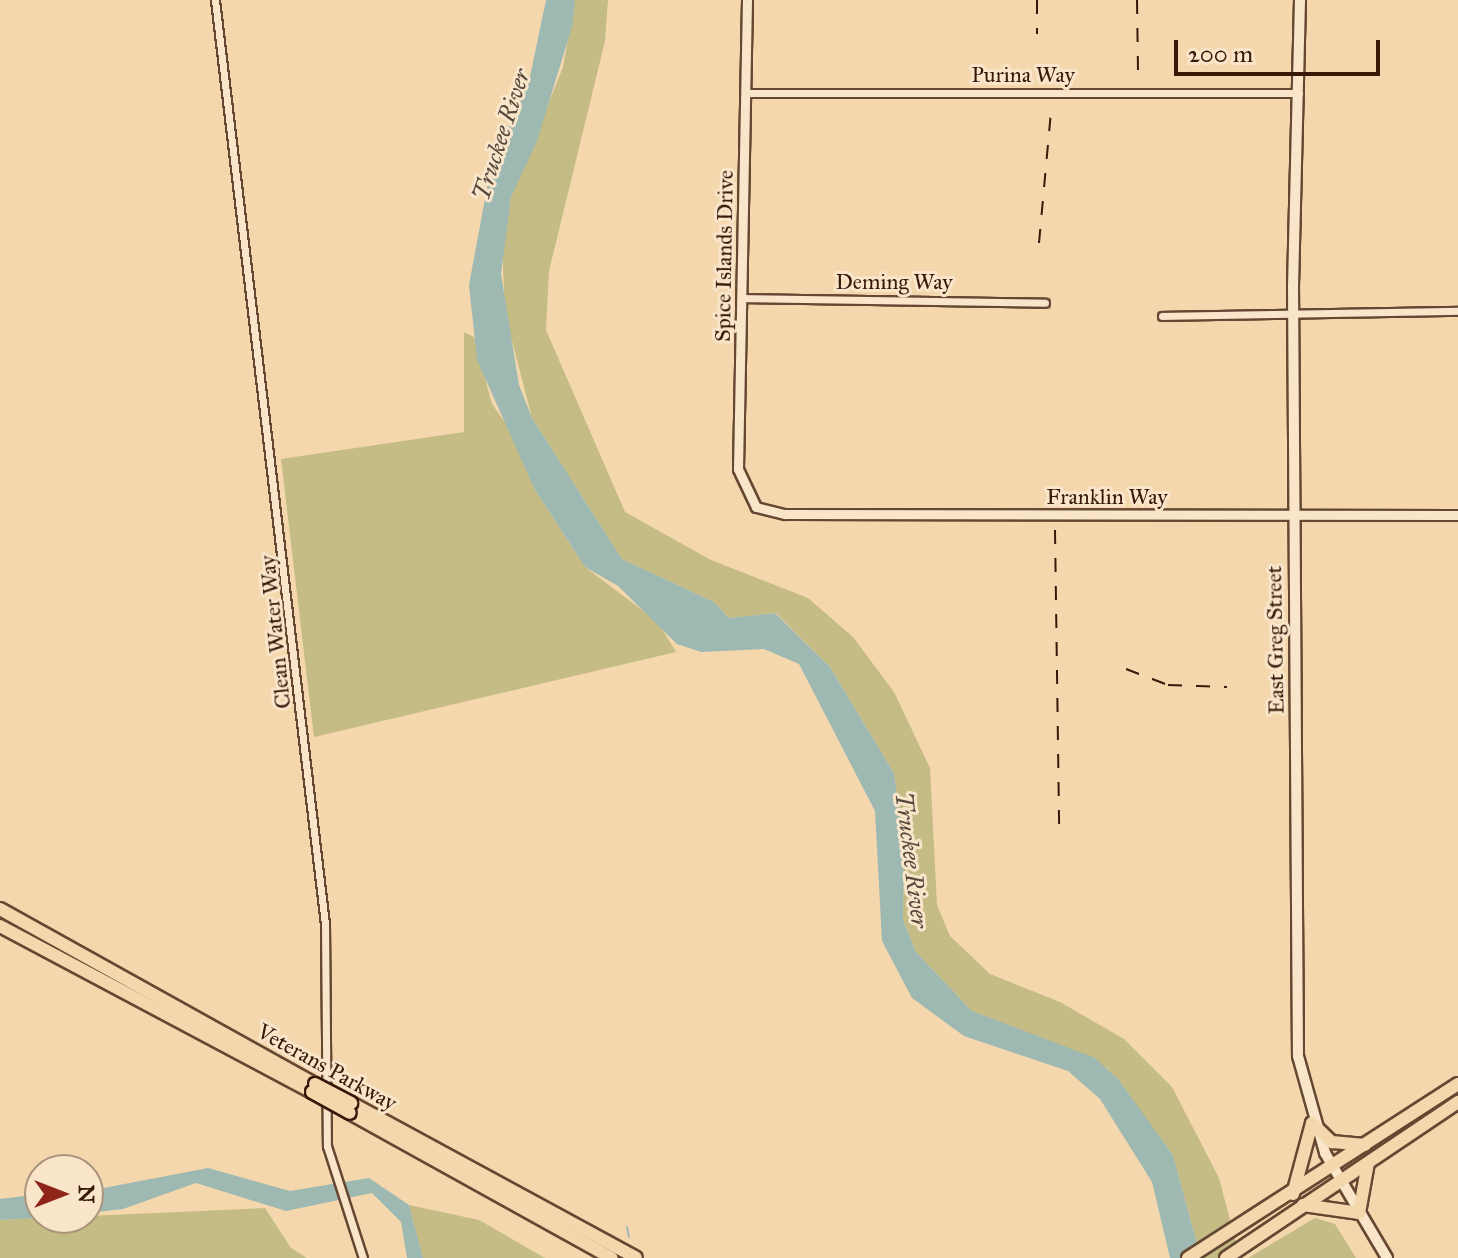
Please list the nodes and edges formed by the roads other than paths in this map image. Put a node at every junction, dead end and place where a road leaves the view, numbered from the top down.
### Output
1 (215, 0) edge
2 (747, 0) edge
3 (1300, 0) edge
4 (1301, 92) junction
5 (745, 93) junction
6 (741, 298) junction
7 (1045, 303) dead end
8 (1458, 311) edge
9 (1293, 313) junction
10 (1162, 316) dead end
11 (756, 507) joint
12 (1294, 515) junction
13 (1458, 515) edge
14 (0, 909) edge
15 (0, 926) edge
16 (1458, 1084) edge
17 (313, 1088) junction
18 (1458, 1102) edge
19 (350, 1108) junction
20 (1312, 1123) junction
21 (1368, 1144) junction
22 (1368, 1163) junction
23 (1332, 1168) junction
24 (1340, 1180) junction
25 (1293, 1194) junction
26 (1303, 1205) junction
27 (1359, 1213) junction
28 (363, 1258) edge
29 (612, 1258) edge
30 (636, 1258) edge
31 (1188, 1258) edge
32 (1226, 1258) edge
33 (1387, 1258) edge

1 - 28 street, Clean Water Way
2 - 5 street, Spice Islands Drive
3 - 4 main road, East Greg Street
4 - 5 street, Purina Way
4 - 9 main road, East Greg Street
5 - 6 street, Spice Islands Drive
6 - 7 street, Deming Way
6 - 11 street, Spice Islands Drive
8 - 9 street
9 - 10 street
9 - 12 main road, East Greg Street
11 - 12 street, Franklin Way
12 - 13 street, Franklin Way
12 - 20 main road, East Greg Street
14 - 17 main road, Veterans Parkway
15 - 17 main road, Veterans Parkway
16 - 21 main road
17 - 19 main road, Veterans Parkway, bridge
18 - 22 main road
19 - 29 main road, Veterans Parkway
19 - 30 main road, Veterans Parkway
20 - 21 main road
20 - 23 main road, East Greg Street
20 - 25 main road
21 - 23 main road
22 - 24 main road
22 - 27 main road
23 - 24 main road, East Greg Street
23 - 25 main road
24 - 26 main road
24 - 27 main road, East Greg Street
25 - 31 main road
26 - 27 main road
26 - 32 main road
27 - 33 main road, East Greg Street

